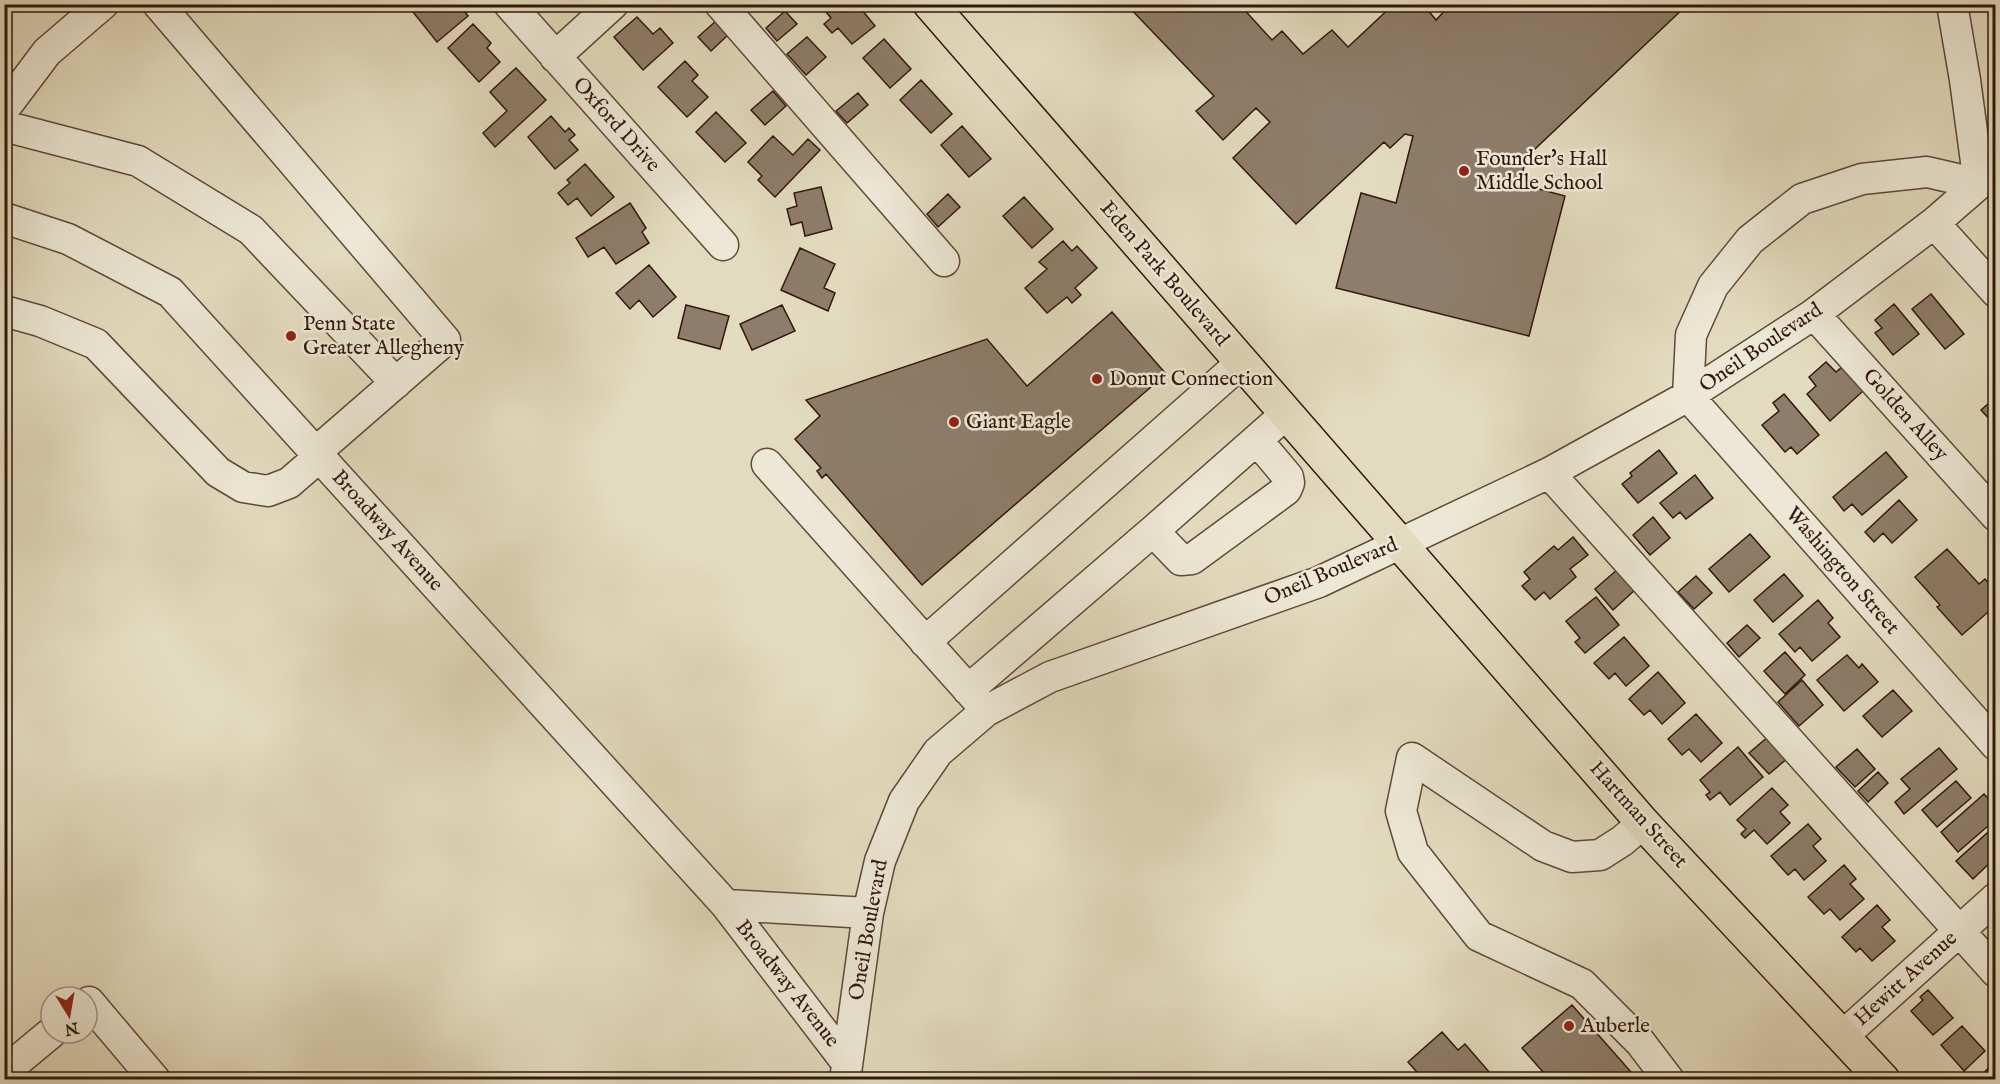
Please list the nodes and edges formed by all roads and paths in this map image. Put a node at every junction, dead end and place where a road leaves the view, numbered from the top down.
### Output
1 (103, 4) edge
2 (158, 4) edge
3 (509, 4) edge
4 (613, 4) edge
5 (720, 4) edge
6 (930, 4) edge
7 (1952, 4) edge
8 (555, 57) junction
9 (4, 109) edge
10 (4, 126) edge
11 (1987, 177) edge
12 (4, 218) edge
13 (1934, 223) junction
14 (723, 245) dead end
15 (944, 261) dead end
16 (1995, 292) edge
17 (4, 312) edge
18 (1814, 314) junction
19 (1241, 363) junction
20 (396, 383) junction
21 (1688, 396) junction
22 (1286, 414) junction
23 (1257, 440) junction
24 (317, 455) junction
25 (767, 464) dead end
26 (1549, 473) junction
27 (1995, 516) edge
28 (1153, 531) junction
29 (1399, 544) junction
30 (925, 642) junction
31 (977, 700) junction
32 (1995, 745) edge
33 (1643, 823) junction
34 (1995, 898) edge
35 (726, 905) junction
36 (868, 913) junction
37 (1959, 931) junction
38 (1995, 972) edge
39 (99, 1015) edge
40 (1844, 1035) junction
41 (39, 1043) edge
42 (846, 1071) edge
43 (4, 1072) edge
44 (155, 1080) edge
45 (1669, 1080) edge
46 (1883, 1080) edge

1 - 9 street
2 - 20 street
3 - 8 street, Oxford Drive
4 - 8 street
5 - 15 street
6 - 19 main road, Eden Park Boulevard
7 - 11 street
8 - 14 street, Oxford Drive
10 - 20 street
11 - 13 street, Oneil Boulevard
11 - 21 street
12 - 24 street, Broadway Avenue
13 - 16 street
13 - 18 street, Oneil Boulevard
17 - 24 street
18 - 21 street, Oneil Boulevard
18 - 27 street, Golden Alley
19 - 22 main road, Eden Park Boulevard
19 - 30 street
20 - 24 street
21 - 26 street, Oneil Boulevard
21 - 32 street, Washington Street
22 - 23 street
22 - 29 main road, Eden Park Boulevard
23 - 28 street
23 - 28 street
24 - 35 street, Broadway Avenue
25 - 30 street
26 - 29 street, Oneil Boulevard
26 - 37 street
28 - 31 street
29 - 31 street, Oneil Boulevard
29 - 33 main road, Hartman Street
30 - 31 street
31 - 36 street, Oneil Boulevard
33 - 40 main road, Hartman Street
33 - 45 street
34 - 37 street, Hewitt Avenue
35 - 36 street, Broadway Avenue
35 - 42 street, Broadway Avenue
36 - 42 street, Oneil Boulevard
37 - 38 street
37 - 40 street, Hewitt Avenue
39 - 44 street
40 - 46 main road, Hartman Street
41 - 43 street

